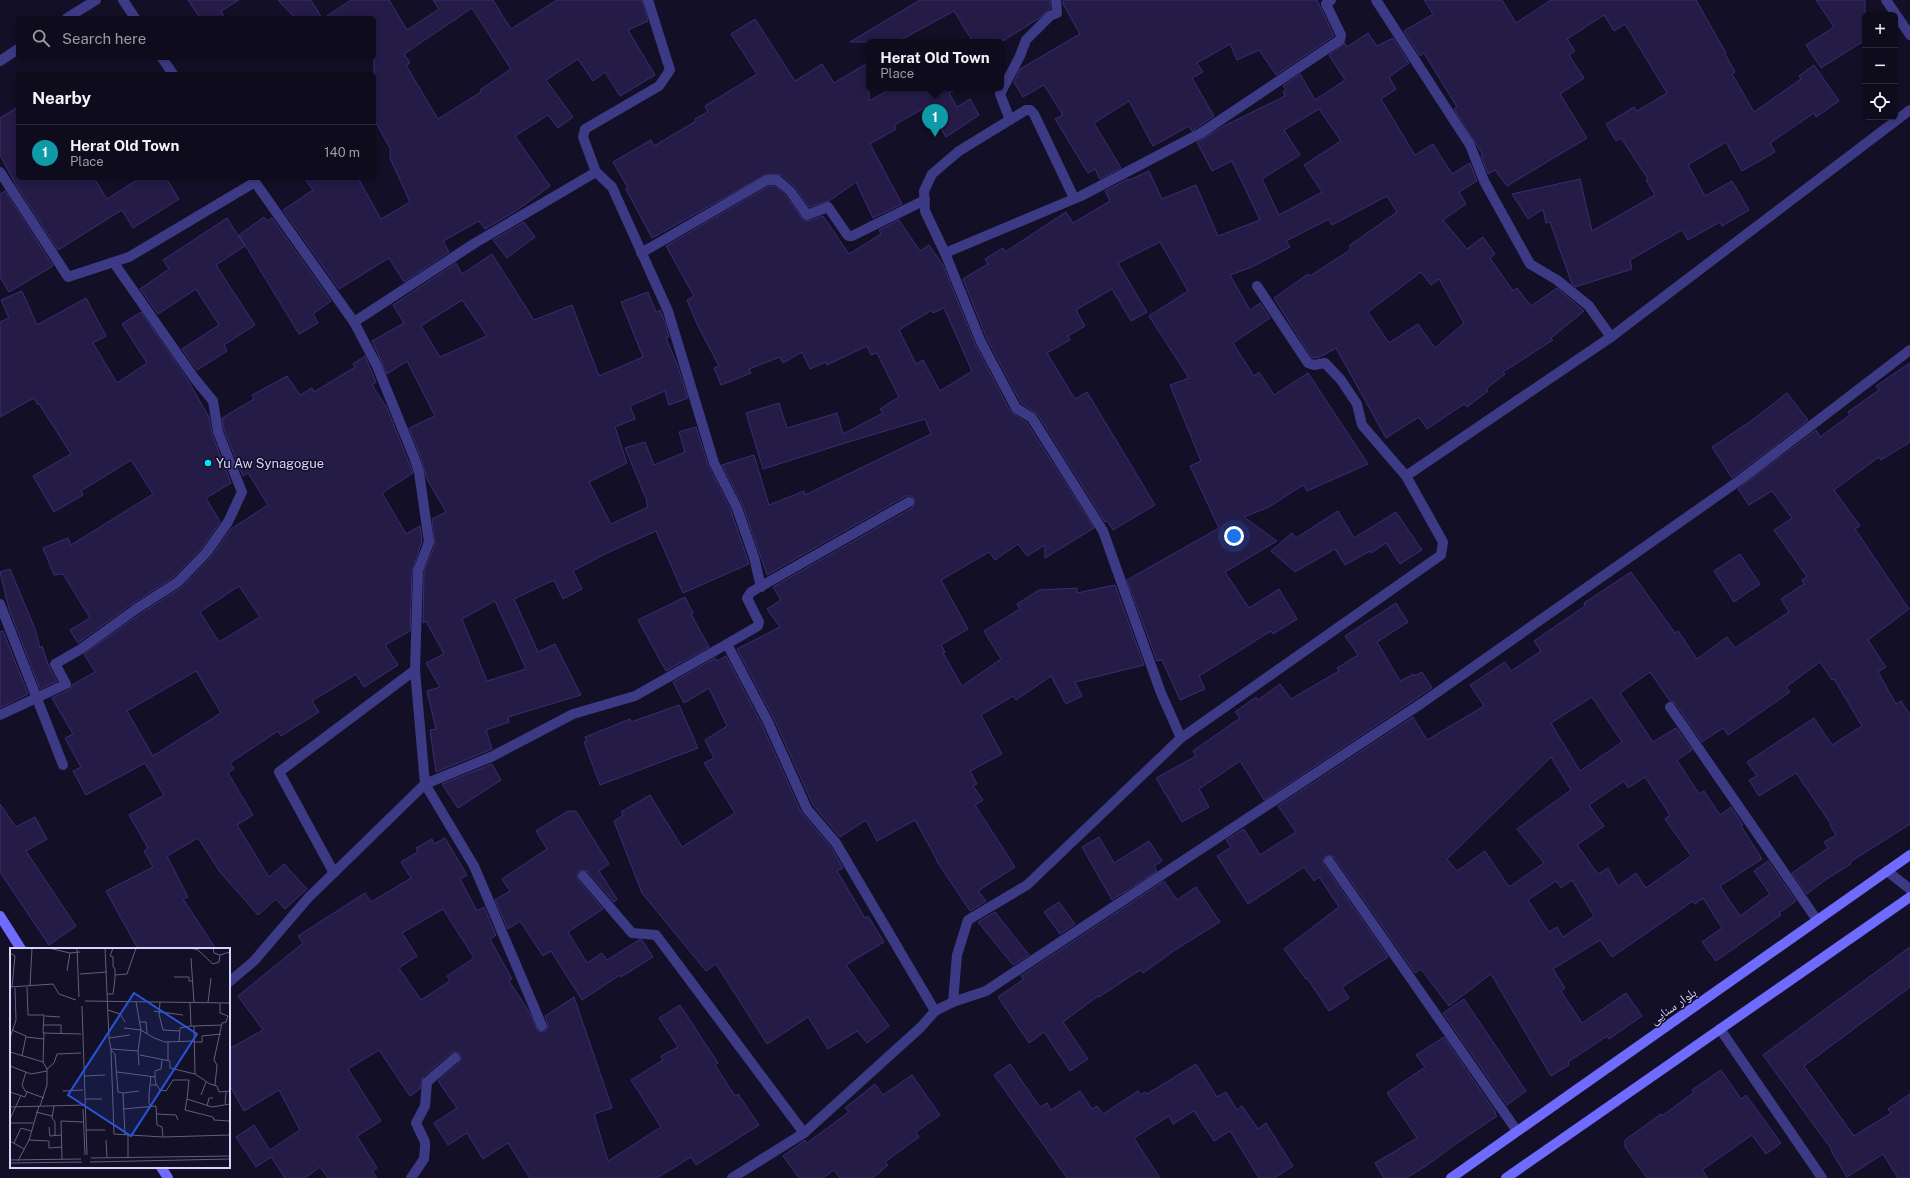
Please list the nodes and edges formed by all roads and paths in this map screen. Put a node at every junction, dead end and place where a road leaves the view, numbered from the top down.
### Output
1 (96, 0) edge
2 (123, 0) edge
3 (648, 0) edge
4 (1056, 0) edge
5 (1331, 0) edge
6 (1376, 0) edge
7 (1886, 0) edge
8 (70, 16) edge
9 (134, 16) edge
10 (1910, 35) edge
11 (16, 50) edge
12 (163, 60) edge
13 (0, 61) edge
14 (172, 72) edge
15 (1004, 86) edge
16 (1002, 91) edge
17 (1910, 110) edge
18 (1010, 120) junction
19 (0, 172) edge
20 (596, 172) junction
21 (254, 180) edge
22 (1074, 198) junction
23 (925, 200) junction
24 (945, 253) junction
25 (641, 254) junction
26 (114, 263) junction
27 (1257, 286) dead end
28 (354, 322) junction
29 (1611, 337) junction
30 (1910, 350) edge
31 (1406, 476) junction
32 (909, 502) dead end
33 (761, 587) junction
34 (0, 604) edge
35 (727, 644) junction
36 (415, 670) junction
37 (35, 698) junction
38 (1670, 707) dead end
39 (0, 715) edge
40 (1181, 738) junction
41 (63, 765) dead end
42 (425, 784) junction
43 (1910, 855) edge
44 (1329, 861) dead end
45 (1887, 871) junction
46 (334, 873) junction
47 (583, 876) dead end
48 (1910, 889) edge
49 (1910, 897) edge
50 (0, 916) edge
51 (1817, 920) junction
52 (20, 948) edge
53 (230, 981) edge
54 (953, 1002) junction
55 (935, 1011) junction
56 (542, 1026) dead end
57 (1720, 1029) junction
58 (455, 1058) dead end
59 (1517, 1131) junction
60 (804, 1134) junction
61 (162, 1168) edge
62 (168, 1178) edge
63 (410, 1178) edge
64 (732, 1178) edge
65 (1451, 1178) edge
66 (1506, 1178) edge
67 (1822, 1178) edge

1 - 8 street
2 - 9 street
3 - 20 street
4 - 15 street
5 - 22 street
6 - 29 street
7 - 10 street
11 - 13 street
12 - 14 street
16 - 18 street
17 - 29 street
18 - 22 street
18 - 23 street
19 - 26 street
20 - 25 street
20 - 28 street
21 - 26 street
21 - 28 street
22 - 24 street
23 - 24 street
23 - 25 street
24 - 40 street
25 - 33 street
26 - 37 street
27 - 31 street
28 - 36 street
29 - 31 street
30 - 54 street
31 - 40 street
32 - 33 street
33 - 35 street
34 - 37 street
35 - 42 street
35 - 55 street
36 - 42 street
36 - 46 street
37 - 39 street
37 - 41 street
38 - 51 street
40 - 54 street
42 - 46 street
42 - 56 street
43 - 45 main road, بلوار سنایی
44 - 59 street
45 - 48 street
45 - 51 main road, بلوار سنایی
46 - 53 street
47 - 60 street
49 - 57 main road
50 - 52 main road
51 - 59 main road, بلوار سنایی
54 - 55 street
55 - 60 street
57 - 66 main road
57 - 67 street
58 - 63 street
59 - 65 main road, بلوار سنایی
60 - 64 street
61 - 62 main road

